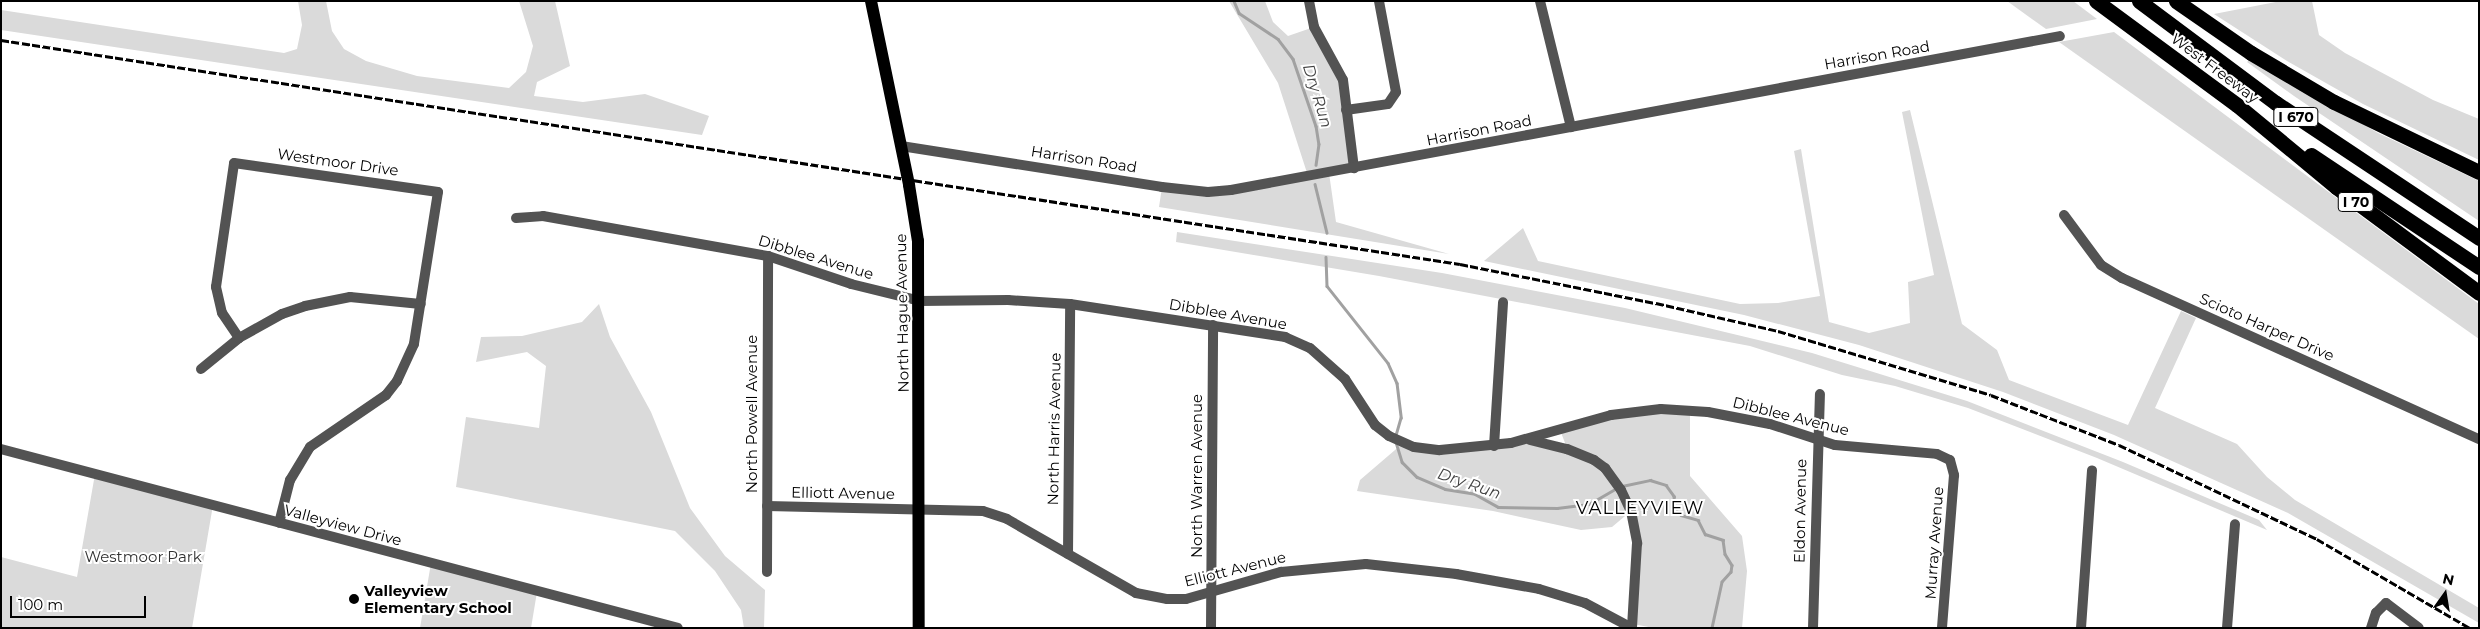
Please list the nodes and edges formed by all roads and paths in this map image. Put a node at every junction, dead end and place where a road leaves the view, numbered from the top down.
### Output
1 (871, 1) edge
2 (1309, 1) edge
3 (1379, 1) edge
4 (1540, 1) edge
5 (2096, 1) edge
6 (2139, 1) edge
7 (2176, 1) edge
8 (2060, 36) dead end
9 (2237, 105) junction
10 (1346, 110) junction
11 (1571, 128) junction
12 (900, 146) junction
13 (1354, 168) junction
14 (2479, 172) edge
15 (2064, 215) dead end
16 (516, 218) dead end
17 (2479, 238) edge
18 (768, 256) junction
19 (2479, 267) edge
20 (2479, 293) edge
21 (920, 301) junction
22 (1503, 302) dead end
23 (421, 304) junction
24 (1070, 304) junction
25 (1213, 325) junction
26 (239, 338) junction
27 (201, 368) dead end
28 (1820, 394) dead end
29 (1817, 439) junction
30 (2479, 439) edge
31 (1528, 440) junction
32 (1494, 446) junction
33 (1, 449) edge
34 (1950, 460) joint
35 (2092, 470) dead end
36 (767, 506) junction
37 (921, 509) junction
38 (279, 523) junction
39 (2235, 524) dead end
40 (1068, 554) junction
41 (767, 572) dead end
42 (1212, 591) junction
43 (678, 628) edge
44 (919, 628) edge
45 (1211, 628) edge
46 (1632, 628) edge
47 (1812, 628) edge
48 (1942, 628) edge
49 (2080, 628) edge
50 (2227, 628) edge
51 (2371, 628) edge
52 (2419, 628) edge

1 - 12 main road, North Hague Avenue
2 - 10 street
3 - 10 street
4 - 11 street
5 - 9 highway, West Freeway / I 70
6 - 17 highway, I 670
7 - 14 highway, West Freeway
8 - 11 street, Harrison Road
9 - 19 highway, I 670
9 - 20 highway, West Freeway / I 70
10 - 13 street
11 - 13 street, Harrison Road
12 - 13 street, Harrison Road
12 - 21 main road, North Hague Avenue
15 - 30 street, Scioto Harper Drive
16 - 18 street, Dibblee Avenue
18 - 21 street, Dibblee Avenue
18 - 36 street, North Powell Avenue
21 - 24 street, Dibblee Avenue
21 - 37 main road, North Hague Avenue
22 - 32 street
23 - 26 street
23 - 26 street, Westmoor Drive
23 - 38 street
24 - 25 street, Dibblee Avenue
24 - 40 street, North Harris Avenue
25 - 32 street, Dibblee Avenue
25 - 42 street, North Warren Avenue
26 - 27 street
28 - 29 street, Eldon Avenue
29 - 31 street, Dibblee Avenue
29 - 34 street, Dibblee Avenue
29 - 47 street, Eldon Avenue
31 - 32 street, Dibblee Avenue
31 - 46 street
33 - 38 street, Valleyview Drive
34 - 48 street, Murray Avenue
35 - 49 street
36 - 37 street, Elliott Avenue
36 - 41 street, North Powell Avenue
37 - 40 street, Elliott Avenue
37 - 44 main road, North Hague Avenue
38 - 43 street, Valleyview Drive
39 - 50 street
40 - 42 street, Elliott Avenue
42 - 45 street, North Warren Avenue
42 - 46 street, Elliott Avenue
51 - 52 street

